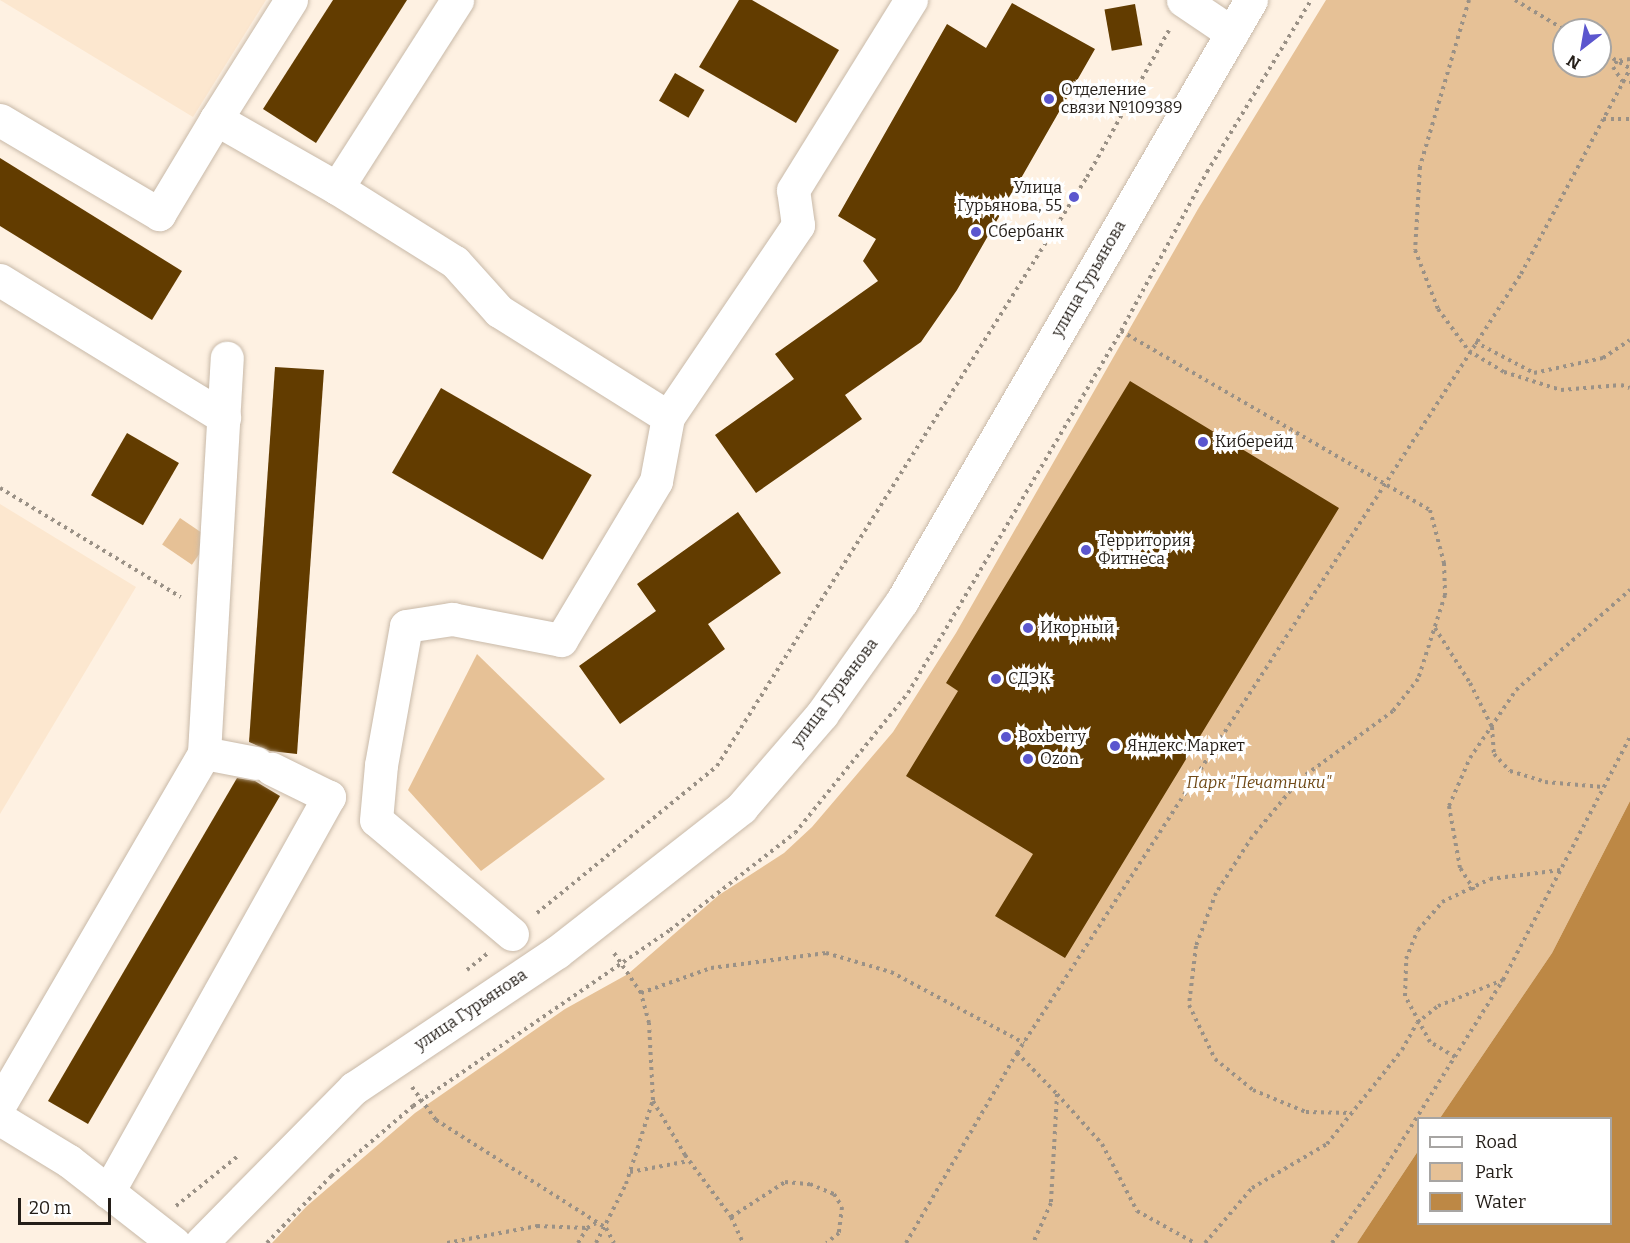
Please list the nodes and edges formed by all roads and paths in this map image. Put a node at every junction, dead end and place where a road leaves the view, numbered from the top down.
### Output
1 (291, 0) edge
2 (457, 0) edge
3 (911, 0) edge
4 (1184, 0) edge
5 (1251, 0) edge
6 (1311, 0) edge
7 (1469, 0) edge
8 (1515, 0) edge
9 (1552, 22) edge
10 (1232, 33) junction
11 (1612, 58) edge
12 (1630, 59) edge
13 (1617, 61) junction
14 (1630, 69) edge
15 (1623, 81) junction
16 (1630, 82) edge
17 (216, 119) junction
18 (1603, 119) junction
19 (1630, 119) edge
20 (0, 120) edge
21 (337, 188) junction
22 (0, 280) edge
23 (1121, 331) dead end
24 (1129, 336) dead end
25 (1630, 340) edge
26 (1475, 342) junction
27 (1469, 351) junction
28 (227, 358) dead end
29 (1630, 388) edge
30 (224, 417) junction
31 (668, 417) junction
32 (1387, 482) junction
33 (0, 488) edge
34 (1630, 590) edge
35 (212, 616) junction
36 (1434, 627) junction
37 (1492, 727) junction
38 (1630, 736) edge
39 (204, 753) junction
40 (1603, 788) junction
41 (1560, 870) junction
42 (1474, 890) junction
43 (512, 934) junction
44 (628, 974) dead end
45 (458, 978) dead end
46 (1503, 980) junction
47 (641, 993) junction
48 (1417, 1023) junction
49 (1024, 1043) junction
50 (1017, 1053) junction
51 (1455, 1057) junction
52 (394, 1062) junction
53 (1057, 1094) junction
54 (653, 1100) junction
55 (0, 1104) edge
56 (1352, 1113) junction
57 (1417, 1117) edge
58 (1417, 1117) edge
59 (0, 1119) edge
60 (245, 1150) dead end
61 (689, 1161) junction
62 (630, 1173) junction
63 (108, 1191) junction
64 (731, 1217) junction
65 (596, 1222) junction
66 (586, 1228) junction
67 (606, 1228) junction
68 (163, 1234) edge
69 (201, 1243) edge
70 (447, 1243) edge
71 (578, 1243) edge
72 (596, 1243) edge
73 (614, 1243) edge
74 (743, 1243) edge
75 (826, 1243) edge
76 (906, 1243) edge
77 (1033, 1243) edge
78 (1195, 1243) edge
79 (1205, 1243) edge
80 (1332, 1243) edge

1 - 17 street
2 - 21 street
3 - 31 street
4 - 10 street
4 - 43 path
5 - 10 street, улица Гурьянова
6 - 23 path
7 - 27 path
8 - 9 path
10 - 52 street, улица Гурьянова
11 - 13 path
12 - 13 path
13 - 14 path
13 - 15 path
14 - 15 path
15 - 16 path
15 - 18 path
17 - 20 street
17 - 21 street
18 - 19 path
18 - 26 path
21 - 31 street
22 - 30 street
24 - 32 path
25 - 26 path
26 - 27 path
27 - 29 path
27 - 32 path
28 - 30 street
30 - 35 street
31 - 43 street
32 - 36 path
32 - 49 path
33 - 35 path
34 - 37 path
35 - 39 street
36 - 37 path
36 - 56 path
37 - 40 path
37 - 42 path
38 - 40 path
39 - 55 street
39 - 63 street
40 - 41 path
41 - 42 path
41 - 46 path
42 - 48 path
43 - 45 path
44 - 47 path
46 - 48 path
46 - 51 path
47 - 49 path
47 - 54 path
48 - 51 path
48 - 56 path
49 - 50 path
50 - 53 path
50 - 76 path
51 - 57 path
52 - 65 path
52 - 69 street, улица Гурьянова
53 - 77 path
53 - 78 path
54 - 61 path
54 - 62 path
56 - 79 path
58 - 80 path
59 - 63 street
60 - 68 path
61 - 62 path
61 - 64 path
62 - 67 path
63 - 68 street
64 - 74 path
64 - 75 path
65 - 66 path
65 - 67 path
66 - 70 path
66 - 71 path
67 - 72 path
67 - 73 path

